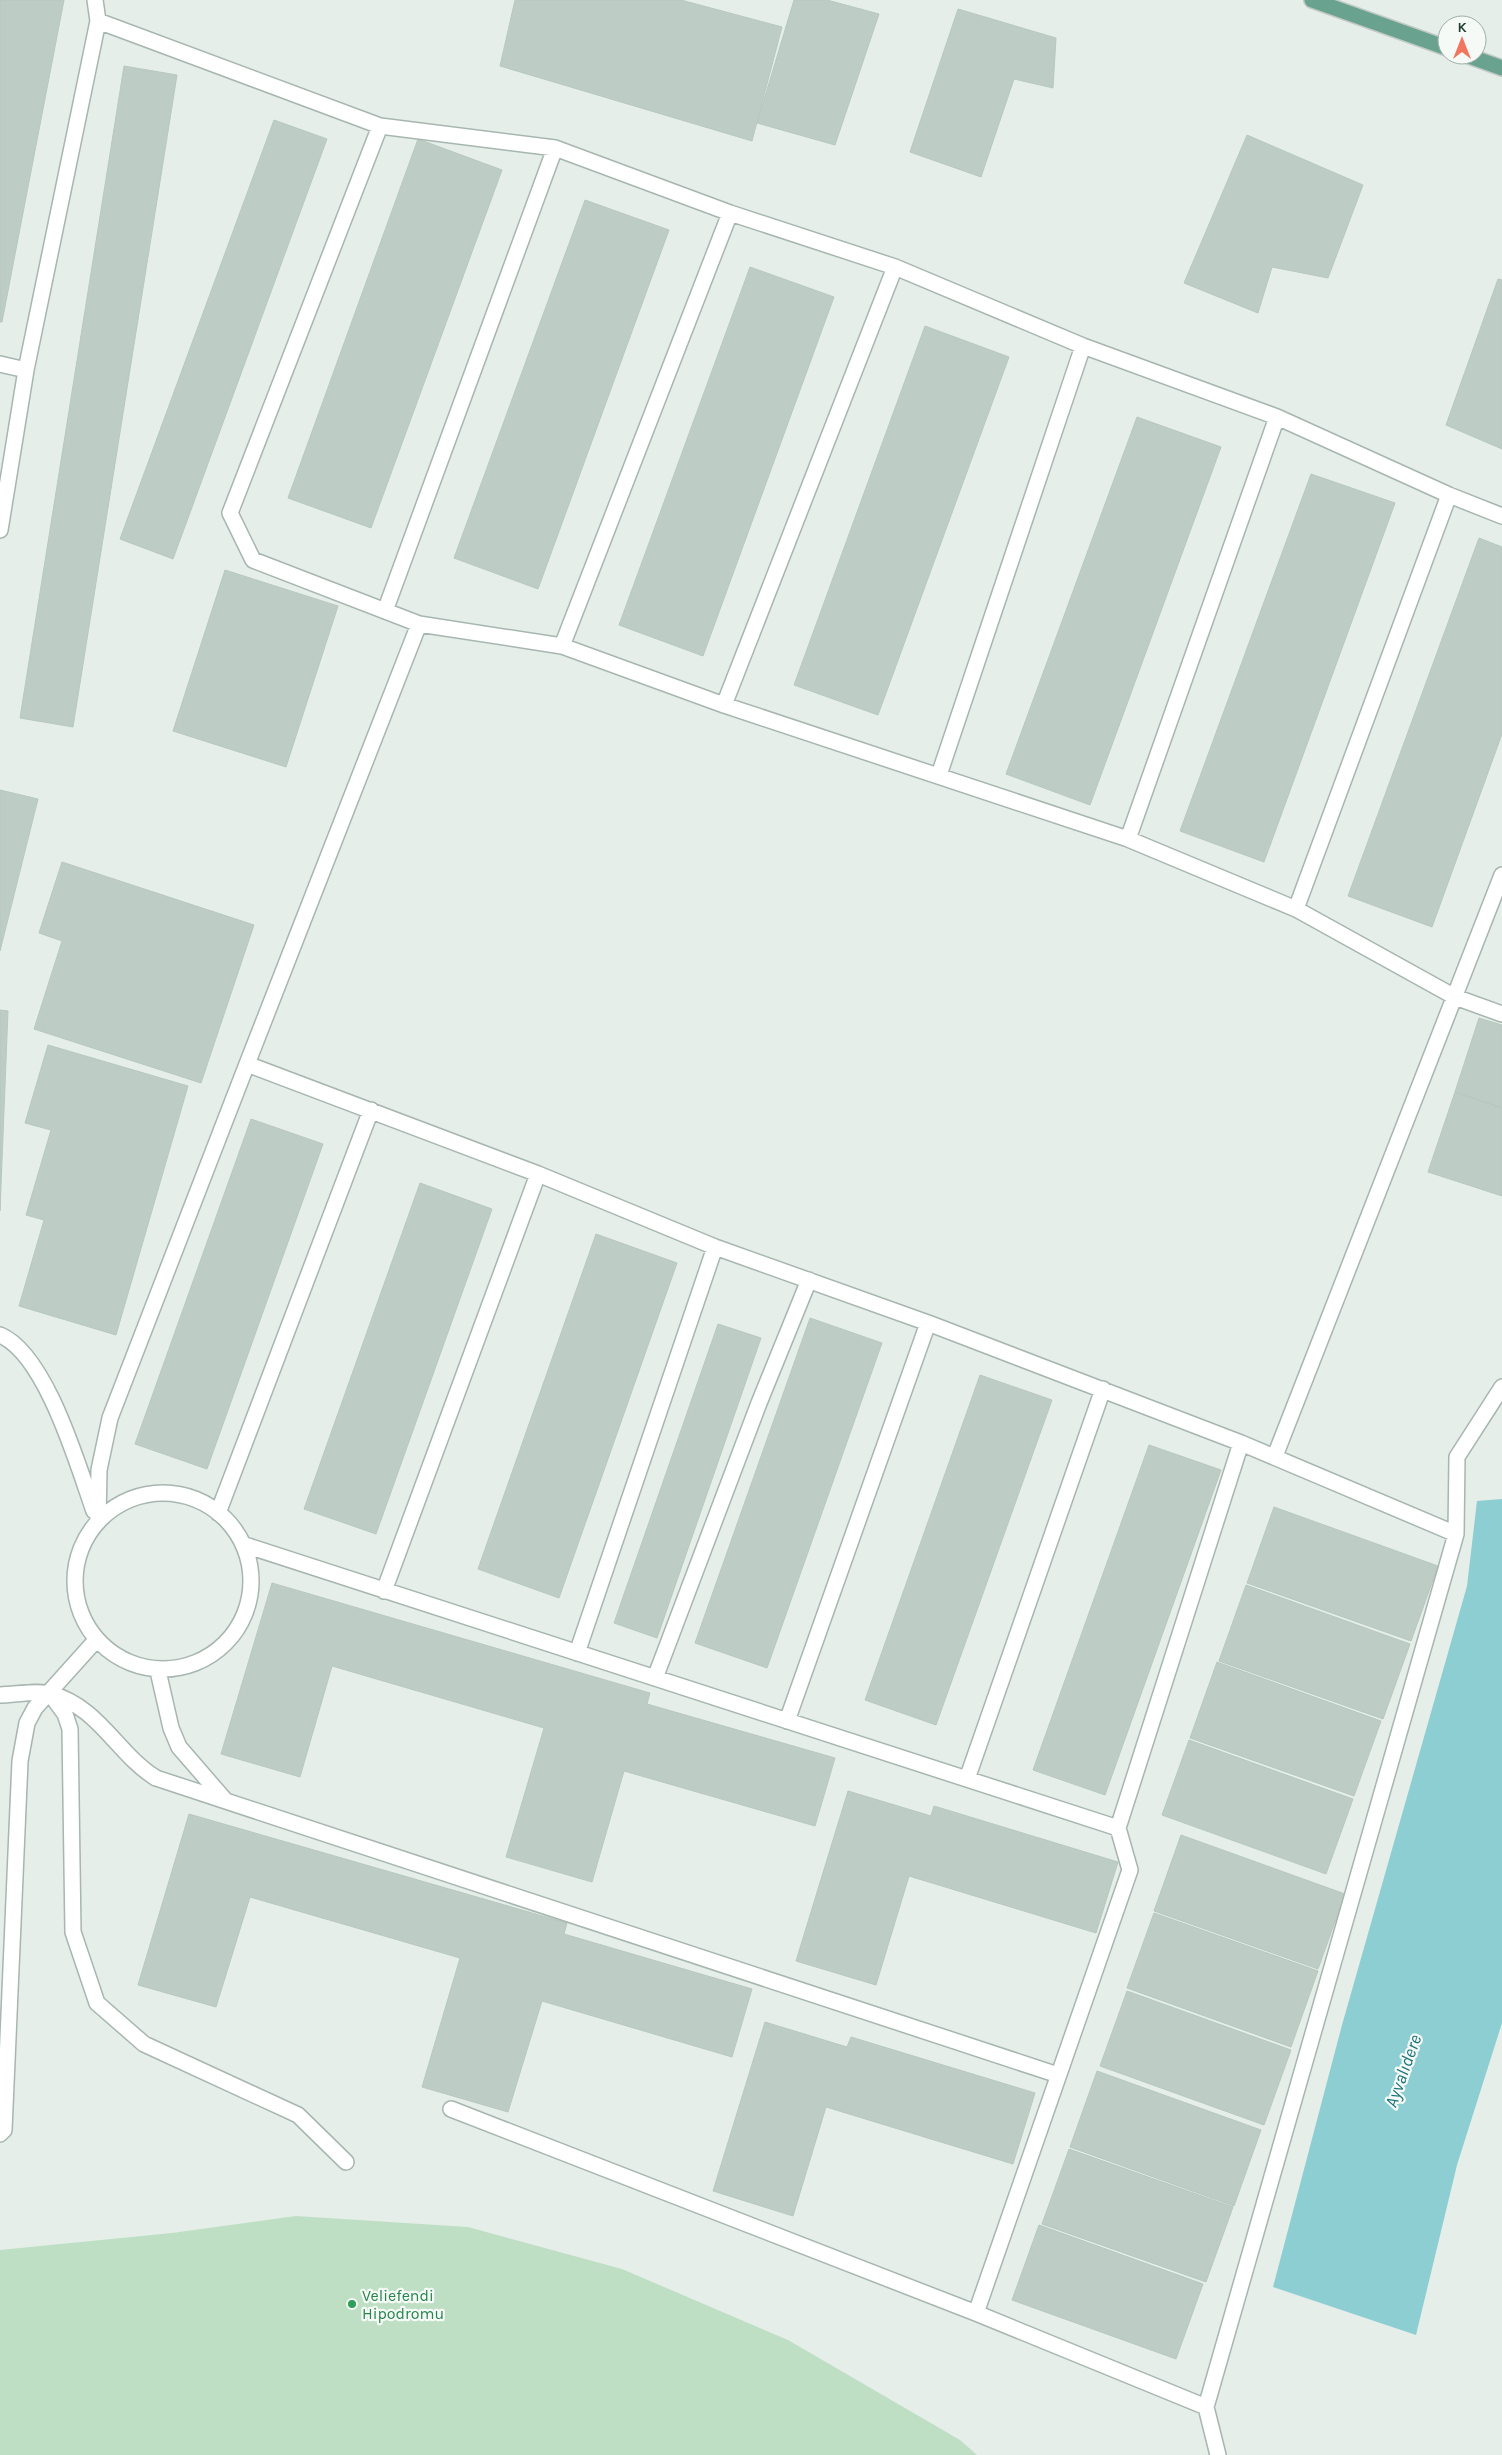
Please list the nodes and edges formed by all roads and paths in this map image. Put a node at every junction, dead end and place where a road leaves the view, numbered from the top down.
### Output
1 (95, 0) edge
2 (1312, 0) edge
3 (98, 21) junction
4 (1437, 44) edge
5 (1487, 63) edge
6 (1502, 68) edge
7 (380, 126) junction
8 (555, 148) junction
9 (730, 213) junction
10 (895, 267) junction
11 (1083, 346) junction
12 (0, 364) edge
13 (26, 370) junction
14 (1277, 418) junction
15 (1449, 495) junction
16 (1502, 516) edge
17 (0, 530) edge
18 (385, 611) junction
19 (419, 624) junction
20 (562, 646) junction
21 (724, 705) junction
22 (938, 775) junction
23 (1128, 839) junction
24 (1502, 875) edge
25 (1296, 909) junction
26 (1455, 998) junction
27 (1502, 1014) edge
28 (247, 1064) junction
29 (371, 1110) junction
30 (538, 1174) junction
31 (716, 1247) junction
32 (809, 1280) junction
33 (928, 1323) junction
34 (0, 1335) edge
35 (1502, 1387) edge
36 (1102, 1390) junction
37 (1241, 1443) junction
38 (1275, 1456) junction
39 (218, 1513) junction
40 (98, 1521) junction
41 (1456, 1534) junction
42 (245, 1545) junction
43 (384, 1590) junction
44 (97, 1639) junction
45 (577, 1653) junction
46 (158, 1671) junction
47 (655, 1678) junction
48 (50, 1693) junction
49 (0, 1695) edge
50 (787, 1721) junction
51 (967, 1779) junction
52 (225, 1800) junction
53 (1118, 1828) junction
54 (1058, 2075) junction
55 (451, 2109) dead end
56 (0, 2134) edge
57 (346, 2162) dead end
58 (976, 2313) junction
59 (1206, 2407) junction
60 (1218, 2455) edge

1 - 3 lane
2 - 4 main road
3 - 7 lane
3 - 13 lane
5 - 6 main road
7 - 8 lane
7 - 18 lane
8 - 9 lane
8 - 18 lane
9 - 10 lane
9 - 20 lane
10 - 11 lane
10 - 21 lane
11 - 14 lane
11 - 22 lane
12 - 13 lane
13 - 17 lane
14 - 15 lane
14 - 23 lane
15 - 16 lane
15 - 25 lane
18 - 19 lane
19 - 20 lane
19 - 28 lane
20 - 21 lane
21 - 22 lane
22 - 23 lane
23 - 25 lane
24 - 26 lane
25 - 26 lane
26 - 27 lane
26 - 38 lane
28 - 29 lane
28 - 40 lane
29 - 30 lane
29 - 39 lane
30 - 31 lane
30 - 43 lane
31 - 32 lane
31 - 45 lane
32 - 33 lane
32 - 47 lane
33 - 36 lane
33 - 50 lane
34 - 40 lane
35 - 41 lane
36 - 37 lane
36 - 51 lane
37 - 38 lane
37 - 53 lane
38 - 41 lane
39 - 40 lane
39 - 42 lane
40 - 44 lane
41 - 59 lane
42 - 43 lane
42 - 46 lane
43 - 45 lane
44 - 46 lane
44 - 48 lane
45 - 47 lane
46 - 52 lane
47 - 50 lane
48 - 49 lane
48 - 52 lane
48 - 56 lane
48 - 57 lane
50 - 51 lane
51 - 53 lane
52 - 54 lane
53 - 54 lane
54 - 58 lane
55 - 58 lane
58 - 59 lane
59 - 60 lane

